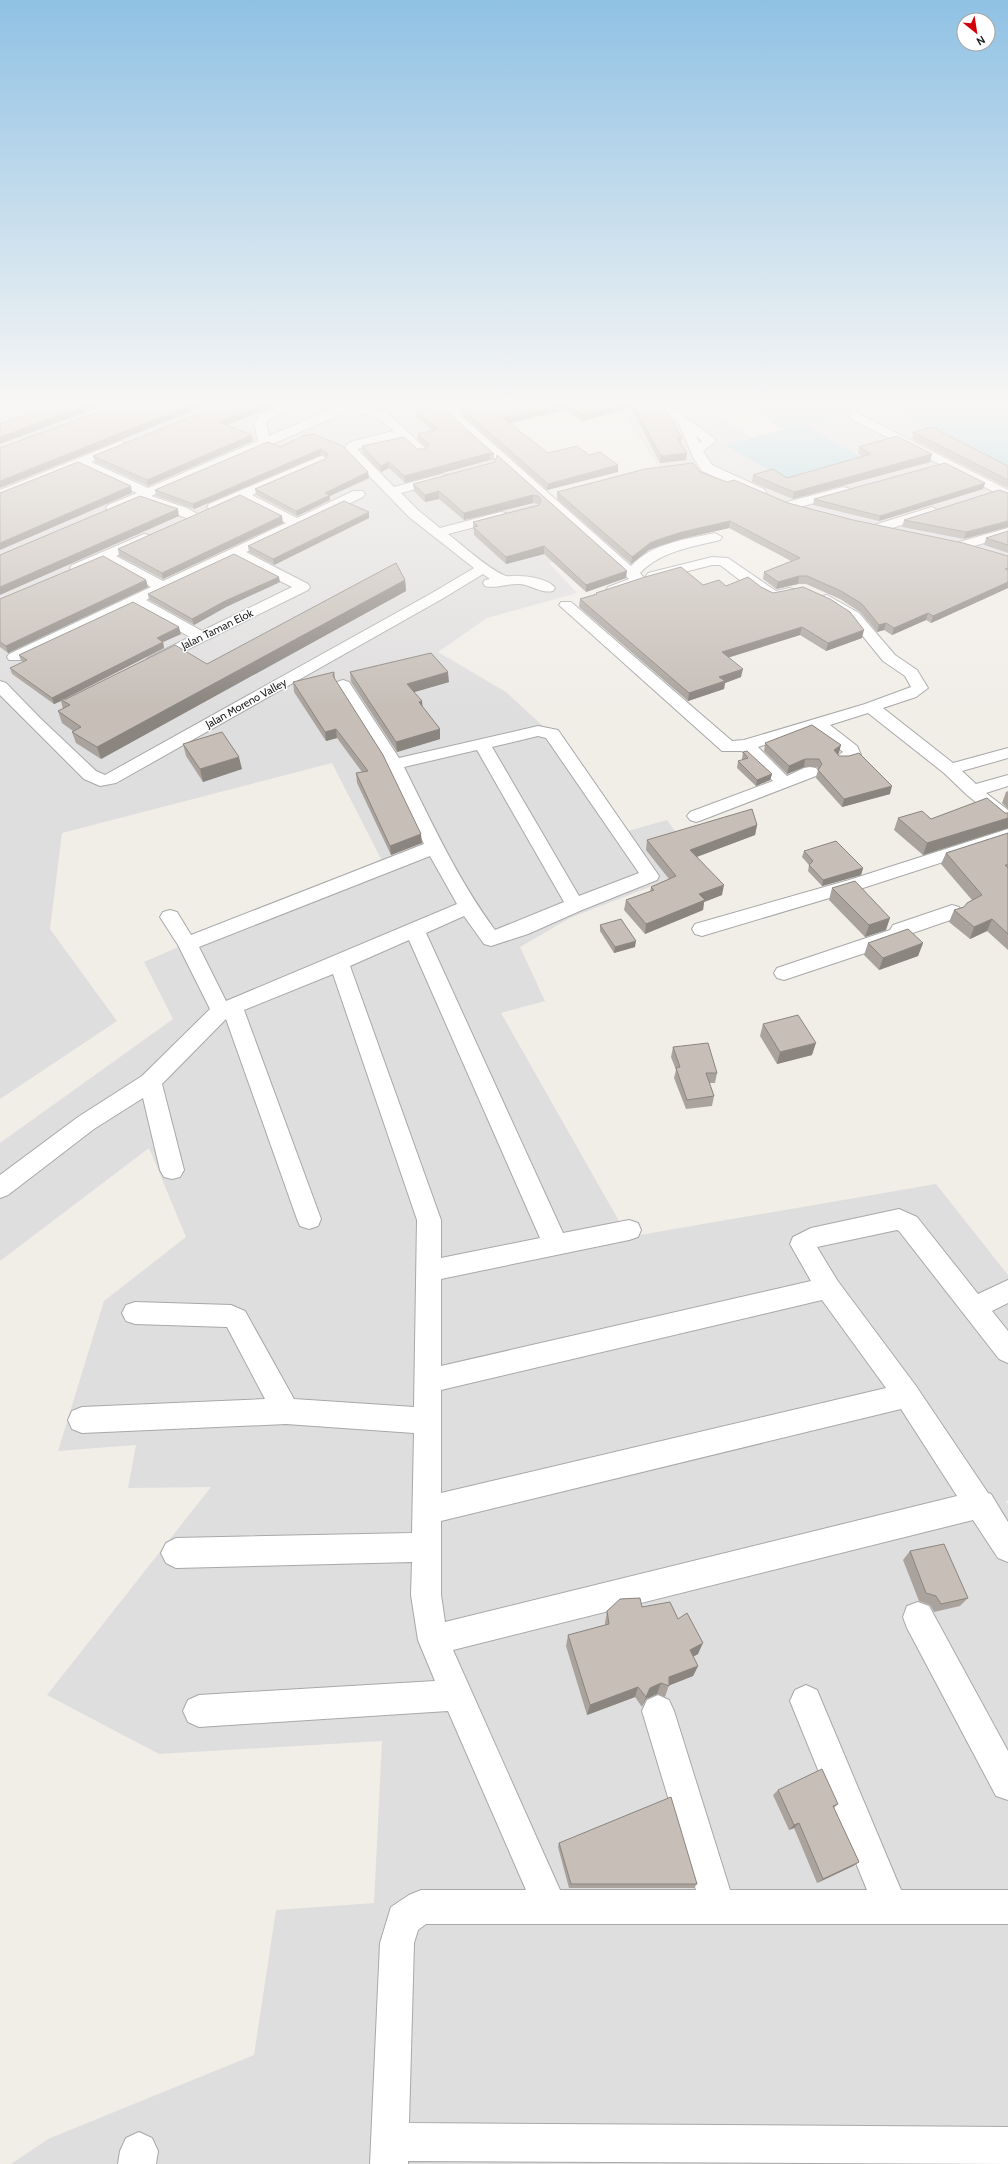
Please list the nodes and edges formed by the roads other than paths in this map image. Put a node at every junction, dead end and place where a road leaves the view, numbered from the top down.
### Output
1 (117, 506) edge
2 (164, 506) edge
3 (182, 506) edge
4 (212, 506) edge
5 (263, 506) edge
6 (332, 506) edge
7 (406, 506) edge
8 (557, 506) edge
9 (795, 506) edge
10 (941, 508) edge
11 (815, 512) edge
12 (98, 514) edge
13 (511, 514) edge
14 (186, 516) junction
15 (296, 523) junction
16 (1008, 532) edge
17 (437, 533) junction
18 (153, 534) edge
19 (906, 534) edge
20 (716, 537) dead end
21 (949, 542) edge
22 (964, 545) junction
23 (236, 552) junction
24 (986, 552) edge
25 (105, 555) junction
26 (483, 568) junction
27 (63, 574) edge
28 (636, 576) junction
29 (503, 580) junction
30 (162, 587) junction
31 (548, 588) dead end
32 (600, 594) edge
33 (437, 596) junction
34 (135, 600) junction
35 (580, 600) edge
36 (201, 637) junction
37 (15, 657) dead end
38 (139, 668) edge
39 (342, 685) dead end
40 (0, 686) edge
41 (871, 707) junction
42 (819, 724) junction
43 (481, 743) junction
44 (746, 745) junction
45 (1008, 753) edge
46 (843, 758) edge
47 (394, 764) junction
48 (950, 769) junction
49 (810, 772) dead end
50 (1008, 780) edge
51 (785, 783) junction
52 (973, 791) junction
53 (696, 816) dead end
54 (1008, 819) edge
55 (1008, 835) edge
56 (435, 847) junction
57 (856, 884) junction
58 (871, 899) edge
59 (575, 905) junction
60 (468, 907) junction
61 (952, 912) dead end
62 (886, 914) edge
63 (170, 917) dead end
64 (702, 929) dead end
65 (900, 930) junction
66 (416, 931) junction
67 (187, 944) junction
68 (339, 963) junction
69 (784, 973) dead end
70 (227, 1009) junction
71 (150, 1082) junction
72 (172, 1170) dead end
73 (0, 1188) edge
74 (309, 1219) dead end
75 (629, 1230) dead end
76 (556, 1243) junction
77 (429, 1270) junction
78 (828, 1288) junction
79 (1008, 1291) edge
80 (974, 1308) junction
81 (135, 1313) dead end
82 (1008, 1351) edge
83 (428, 1381) junction
84 (907, 1395) junction
85 (286, 1411) junction
86 (82, 1420) dead end
87 (427, 1421) junction
88 (981, 1504) junction
89 (427, 1510) junction
90 (426, 1546) junction
91 (1008, 1548) edge
92 (176, 1553) dead end
93 (918, 1617) dead end
94 (433, 1640) junction
95 (456, 1695) junction
96 (806, 1701) dead end
97 (199, 1711) dead end
98 (658, 1711) dead end
99 (1008, 1784) edge
100 (550, 1906) junction
101 (718, 1907) junction
102 (891, 1907) junction
103 (1008, 1907) edge
104 (1008, 2146) edge
105 (390, 2153) edge

1 - 12 street
2 - 14 street
3 - 14 street
4 - 14 street
5 - 15 street
6 - 15 street
7 - 17 street
8 - 28 street
9 - 11 street
10 - 19 street
13 - 17 street
15 - 23 street
16 - 22 street
17 - 26 street
18 - 25 street
20 - 28 street
21 - 22 street
22 - 24 street
23 - 30 street
23 - 36 street, Jalan Taman Elok
25 - 27 street
25 - 30 street
26 - 29 street
26 - 33 street, Jalan Moreno Valley
28 - 32 street
28 - 41 street
29 - 31 street, Jalan Moreno Valley
29 - 33 street, Jalan Moreno Valley
30 - 34 street
33 - 40 street, Jalan Moreno Valley
34 - 36 street
34 - 37 street
35 - 44 street
36 - 38 street, Jalan Taman Elok
39 - 47 street
41 - 42 street
41 - 48 street
42 - 44 street
42 - 46 street
43 - 47 street
43 - 59 street
43 - 59 street
44 - 51 street
45 - 48 street
47 - 56 street
48 - 52 street
49 - 51 street
50 - 52 street
51 - 53 street
52 - 54 street
55 - 57 street
56 - 60 street
56 - 67 street
57 - 58 street
57 - 64 street
59 - 60 street
60 - 66 street
61 - 65 street
62 - 65 street
63 - 67 street
65 - 69 street
66 - 68 street
66 - 76 street
67 - 70 street
68 - 70 street
68 - 77 street
70 - 71 street
70 - 74 street
71 - 72 street
71 - 73 street
75 - 76 street
76 - 77 street
77 - 83 street
78 - 80 street
78 - 83 street
78 - 84 street
79 - 80 street
80 - 82 street
81 - 85 street
83 - 87 street
84 - 88 street
84 - 89 street
85 - 86 street
85 - 87 street
87 - 89 street
88 - 91 street
88 - 94 street
89 - 90 street
90 - 92 street
90 - 94 street
93 - 99 street
94 - 95 street
95 - 97 street
95 - 100 street
96 - 102 street
98 - 101 street
100 - 101 street
100 - 105 street
101 - 102 street
102 - 103 street
104 - 105 street

